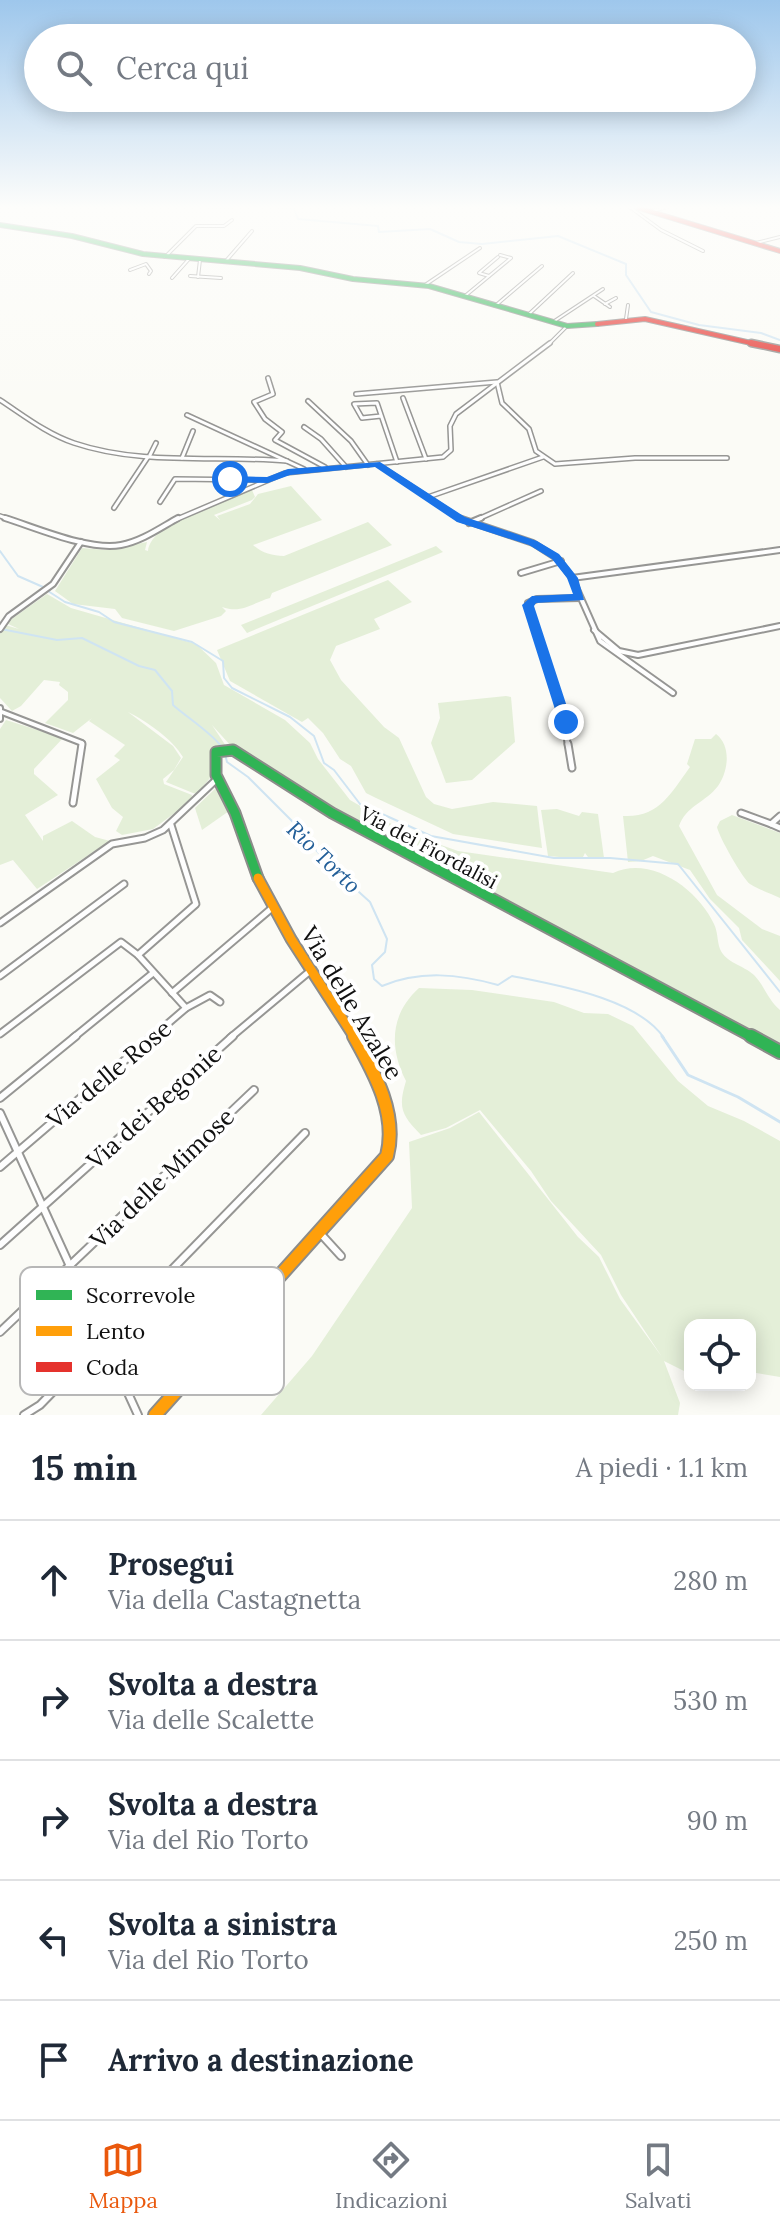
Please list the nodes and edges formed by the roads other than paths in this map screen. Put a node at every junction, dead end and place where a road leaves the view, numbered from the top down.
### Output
1 (176, 274) edge
2 (330, 274) edge
3 (441, 274) edge
4 (482, 274) edge
5 (491, 274) edge
6 (533, 274) edge
7 (572, 274) edge
8 (190, 276) dead end
9 (489, 276) junction
10 (198, 277) joint
11 (172, 278) dead end
12 (221, 278) dead end
13 (425, 285) junction
14 (603, 289) dead end
15 (465, 296) junction
16 (594, 296) junction
17 (616, 298) dead end
18 (605, 304) junction
19 (628, 305) dead end
20 (495, 306) junction
21 (610, 307) dead end
22 (528, 315) junction
23 (626, 319) junction
24 (553, 322) junction
25 (567, 326) junction
26 (780, 349) edge
27 (268, 378) dead end
28 (497, 382) junction
29 (356, 394) dead end
30 (403, 398) dead end
31 (0, 400) edge
32 (308, 401) dead end
33 (187, 415) dead end
34 (381, 416) junction
35 (304, 427) dead end
36 (193, 431) dead end
37 (156, 443) dead end
38 (149, 456) junction
39 (543, 457) junction
40 (182, 458) junction
41 (727, 458) dead end
42 (426, 459) junction
43 (287, 461) junction
44 (397, 462) junction
45 (377, 464) junction
46 (368, 465) junction
47 (346, 467) junction
48 (327, 469) junction
49 (306, 470) junction
50 (268, 480) junction
51 (541, 491) dead end
52 (427, 497) junction
53 (160, 502) dead end
54 (114, 508) dead end
55 (0, 516) edge
56 (469, 523) junction
57 (81, 542) junction
58 (780, 550) edge
59 (561, 561) junction
60 (521, 573) dead end
61 (572, 578) junction
62 (580, 598) junction
63 (780, 626) edge
64 (1, 628) edge
65 (592, 628) junction
66 (673, 693) dead end
67 (1, 710) edge
68 (0, 719) edge
69 (572, 768) dead end
70 (217, 778) junction
71 (73, 803) dead end
72 (741, 813) dead end
73 (780, 816) edge
74 (771, 824) junction
75 (171, 825) junction
76 (780, 828) edge
77 (124, 884) dead end
78 (272, 908) junction
79 (0, 923) edge
80 (138, 955) junction
81 (310, 971) junction
82 (153, 973) junction
83 (0, 976) edge
84 (172, 993) junction
85 (220, 1002) dead end
86 (186, 1008) junction
87 (0, 1034) edge
88 (780, 1052) edge
89 (254, 1090) dead end
90 (0, 1098) edge
91 (0, 1113) edge
92 (305, 1133) dead end
93 (18, 1152) junction
94 (0, 1167) edge
95 (43, 1207) junction
96 (320, 1233) junction
97 (0, 1245) edge
98 (341, 1256) dead end
99 (71, 1264) junction
100 (68, 1267) edge
101 (72, 1267) edge
102 (174, 1267) edge
103 (284, 1273) edge
104 (20, 1313) edge
105 (0, 1332) edge
106 (50, 1395) edge
107 (129, 1395) edge
108 (173, 1395) edge
109 (24, 1415) edge
110 (138, 1415) edge
111 (155, 1415) edge

1 - 11 street
2 - 13 main road
3 - 13 street
4 - 9 street
5 - 9 street
6 - 20 street
7 - 22 street
8 - 10 street
9 - 15 street
10 - 12 street
13 - 15 main road
14 - 16 street
15 - 20 main road
16 - 18 street
16 - 24 street
17 - 18 street
18 - 21 street
19 - 23 street
20 - 22 main road
22 - 24 main road
23 - 25 main road
23 - 26 main road
24 - 25 main road
25 - 28 street
27 - 48 street
28 - 29 street
28 - 39 street
28 - 42 street
30 - 42 street
31 - 38 street
32 - 46 street
33 - 43 street
34 - 34 street
34 - 44 street
35 - 47 street
36 - 40 street
37 - 38 street
38 - 40 street
38 - 54 street
39 - 41 street
39 - 52 street
40 - 43 street
42 - 44 street
43 - 49 street
44 - 45 street
45 - 46 street
45 - 52 street
46 - 47 street
47 - 48 street
48 - 49 street
49 - 50 street
50 - 53 street
50 - 57 street
51 - 56 street
52 - 56 street
55 - 57 street
56 - 59 street
57 - 64 street
58 - 61 street
59 - 60 street
59 - 61 street
61 - 62 street
62 - 65 street
62 - 69 street
63 - 65 street
65 - 66 street
67 - 68 street
67 - 71 street
70 - 75 street
70 - 78 main road, Via dei Fiordalisi
70 - 88 main road, Via dei Fiordalisi
72 - 74 street
73 - 74 street
74 - 76 street
75 - 79 street
75 - 80 street
77 - 83 street
78 - 81 main road, Via delle Azalee
78 - 84 street
80 - 82 street
80 - 87 street
81 - 95 street, Via dei Begonie
81 - 96 main road, Via delle Azalee
82 - 84 street
82 - 90 street
84 - 86 street
85 - 86 street, Via delle Rose
86 - 93 street, Via delle Rose
89 - 99 street, Via delle Mimose
91 - 93 street
92 - 102 street
93 - 94 street, Via delle Rose
93 - 95 street
95 - 97 street, Via dei Begonie
95 - 99 street
96 - 98 street
96 - 103 main road, Via delle Azalee
99 - 100 street, Via delle Mimose
99 - 101 street
104 - 105 street, Via delle Mimose
106 - 109 street
107 - 110 street
108 - 111 main road, Via delle Azalee

